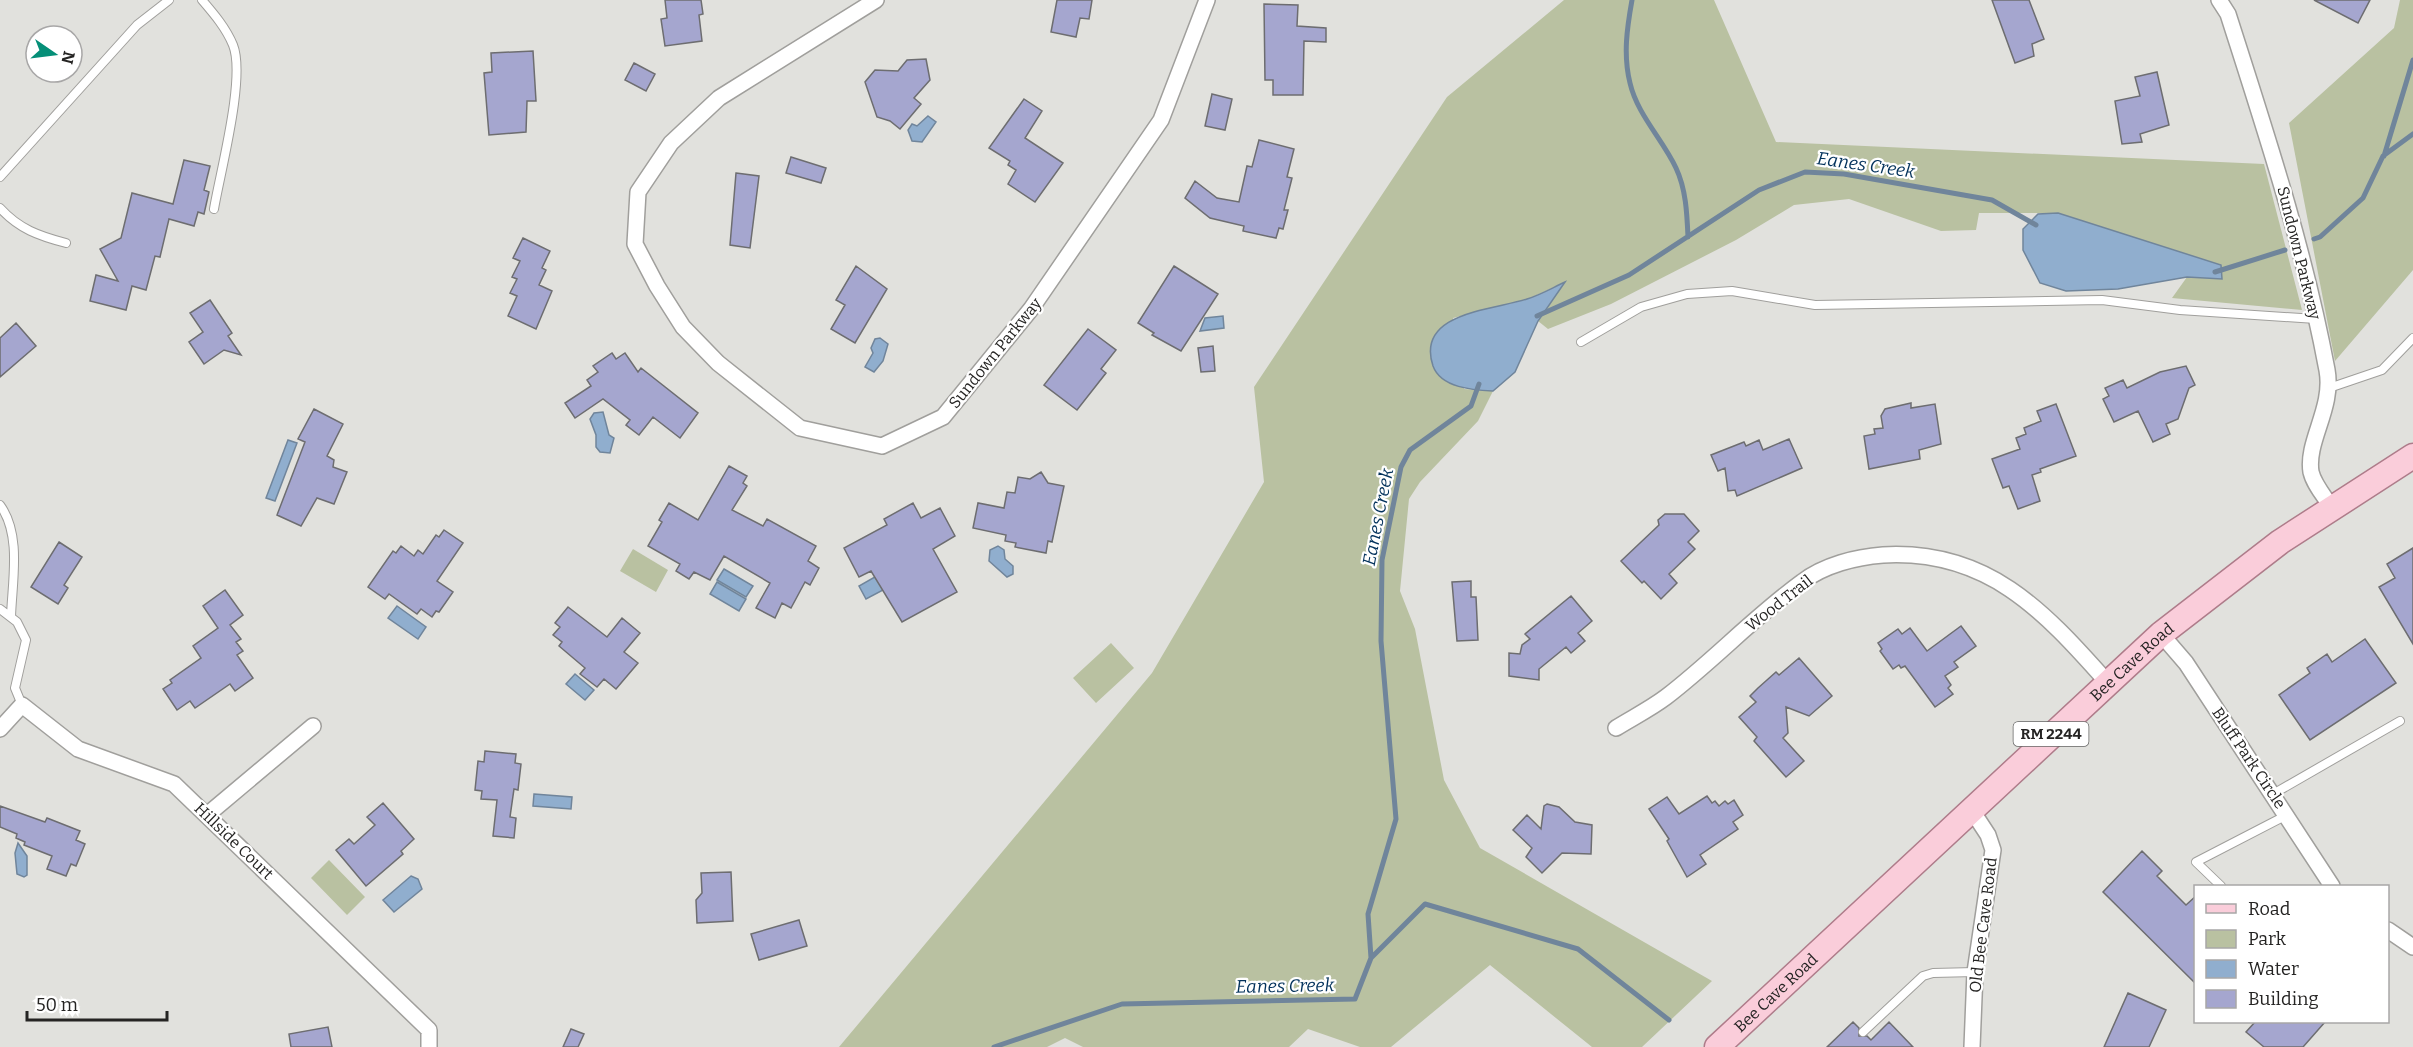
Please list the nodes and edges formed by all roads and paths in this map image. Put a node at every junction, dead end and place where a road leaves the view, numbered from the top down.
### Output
1 (169, 0) edge
2 (202, 0) edge
3 (876, 0) edge
4 (1207, 0) edge
5 (2219, 0) edge
6 (0, 177) edge
7 (0, 208) edge
8 (214, 209) dead end
9 (66, 243) dead end
10 (2316, 319) junction
11 (2413, 338) edge
12 (1581, 342) dead end
13 (2330, 388) junction
14 (2413, 456) edge
15 (0, 506) edge
16 (2332, 508) junction
17 (0, 609) edge
18 (11, 617) junction
19 (2161, 634) junction
20 (2107, 682) junction
21 (22, 705) junction
22 (2400, 721) dead end
23 (313, 726) dead end
24 (1616, 728) dead end
25 (0, 729) edge
26 (2273, 794) junction
27 (1971, 809) junction
28 (207, 815) junction
29 (2287, 815) junction
30 (2220, 885) edge
31 (2331, 885) edge
32 (2389, 931) edge
33 (2413, 947) edge
34 (1974, 972) junction
35 (1863, 1032) dead end
36 (429, 1047) edge
37 (1717, 1047) edge
38 (1972, 1047) edge

1 - 6 lane
2 - 8 lane
3 - 4 street, Sundown Parkway
5 - 10 street, Sundown Parkway
7 - 9 lane
10 - 12 lane
10 - 13 street, Sundown Parkway
11 - 13 lane
13 - 16 street, Sundown Parkway
14 - 16 main road, Bee Cave Road / RM 2244
15 - 18 lane
16 - 19 main road, Bee Cave Road / RM 2244
17 - 18 lane
18 - 21 lane
19 - 20 main road, Bee Cave Road / RM 2244
19 - 26 street, Bluff Park Circle
20 - 24 street, Wood Trail
20 - 27 main road, Bee Cave Road / RM 2244
21 - 25 street
21 - 28 street, Hillside Court
22 - 26 lane
23 - 28 street
26 - 29 street, Bluff Park Circle
27 - 34 street, Old Bee Cave Road
27 - 37 main road, Bee Cave Road / RM 2244
28 - 36 street, Hillside Court
29 - 30 lane
29 - 31 street, Bluff Park Circle
32 - 33 street
34 - 35 lane
34 - 38 street, Old Bee Cave Road

